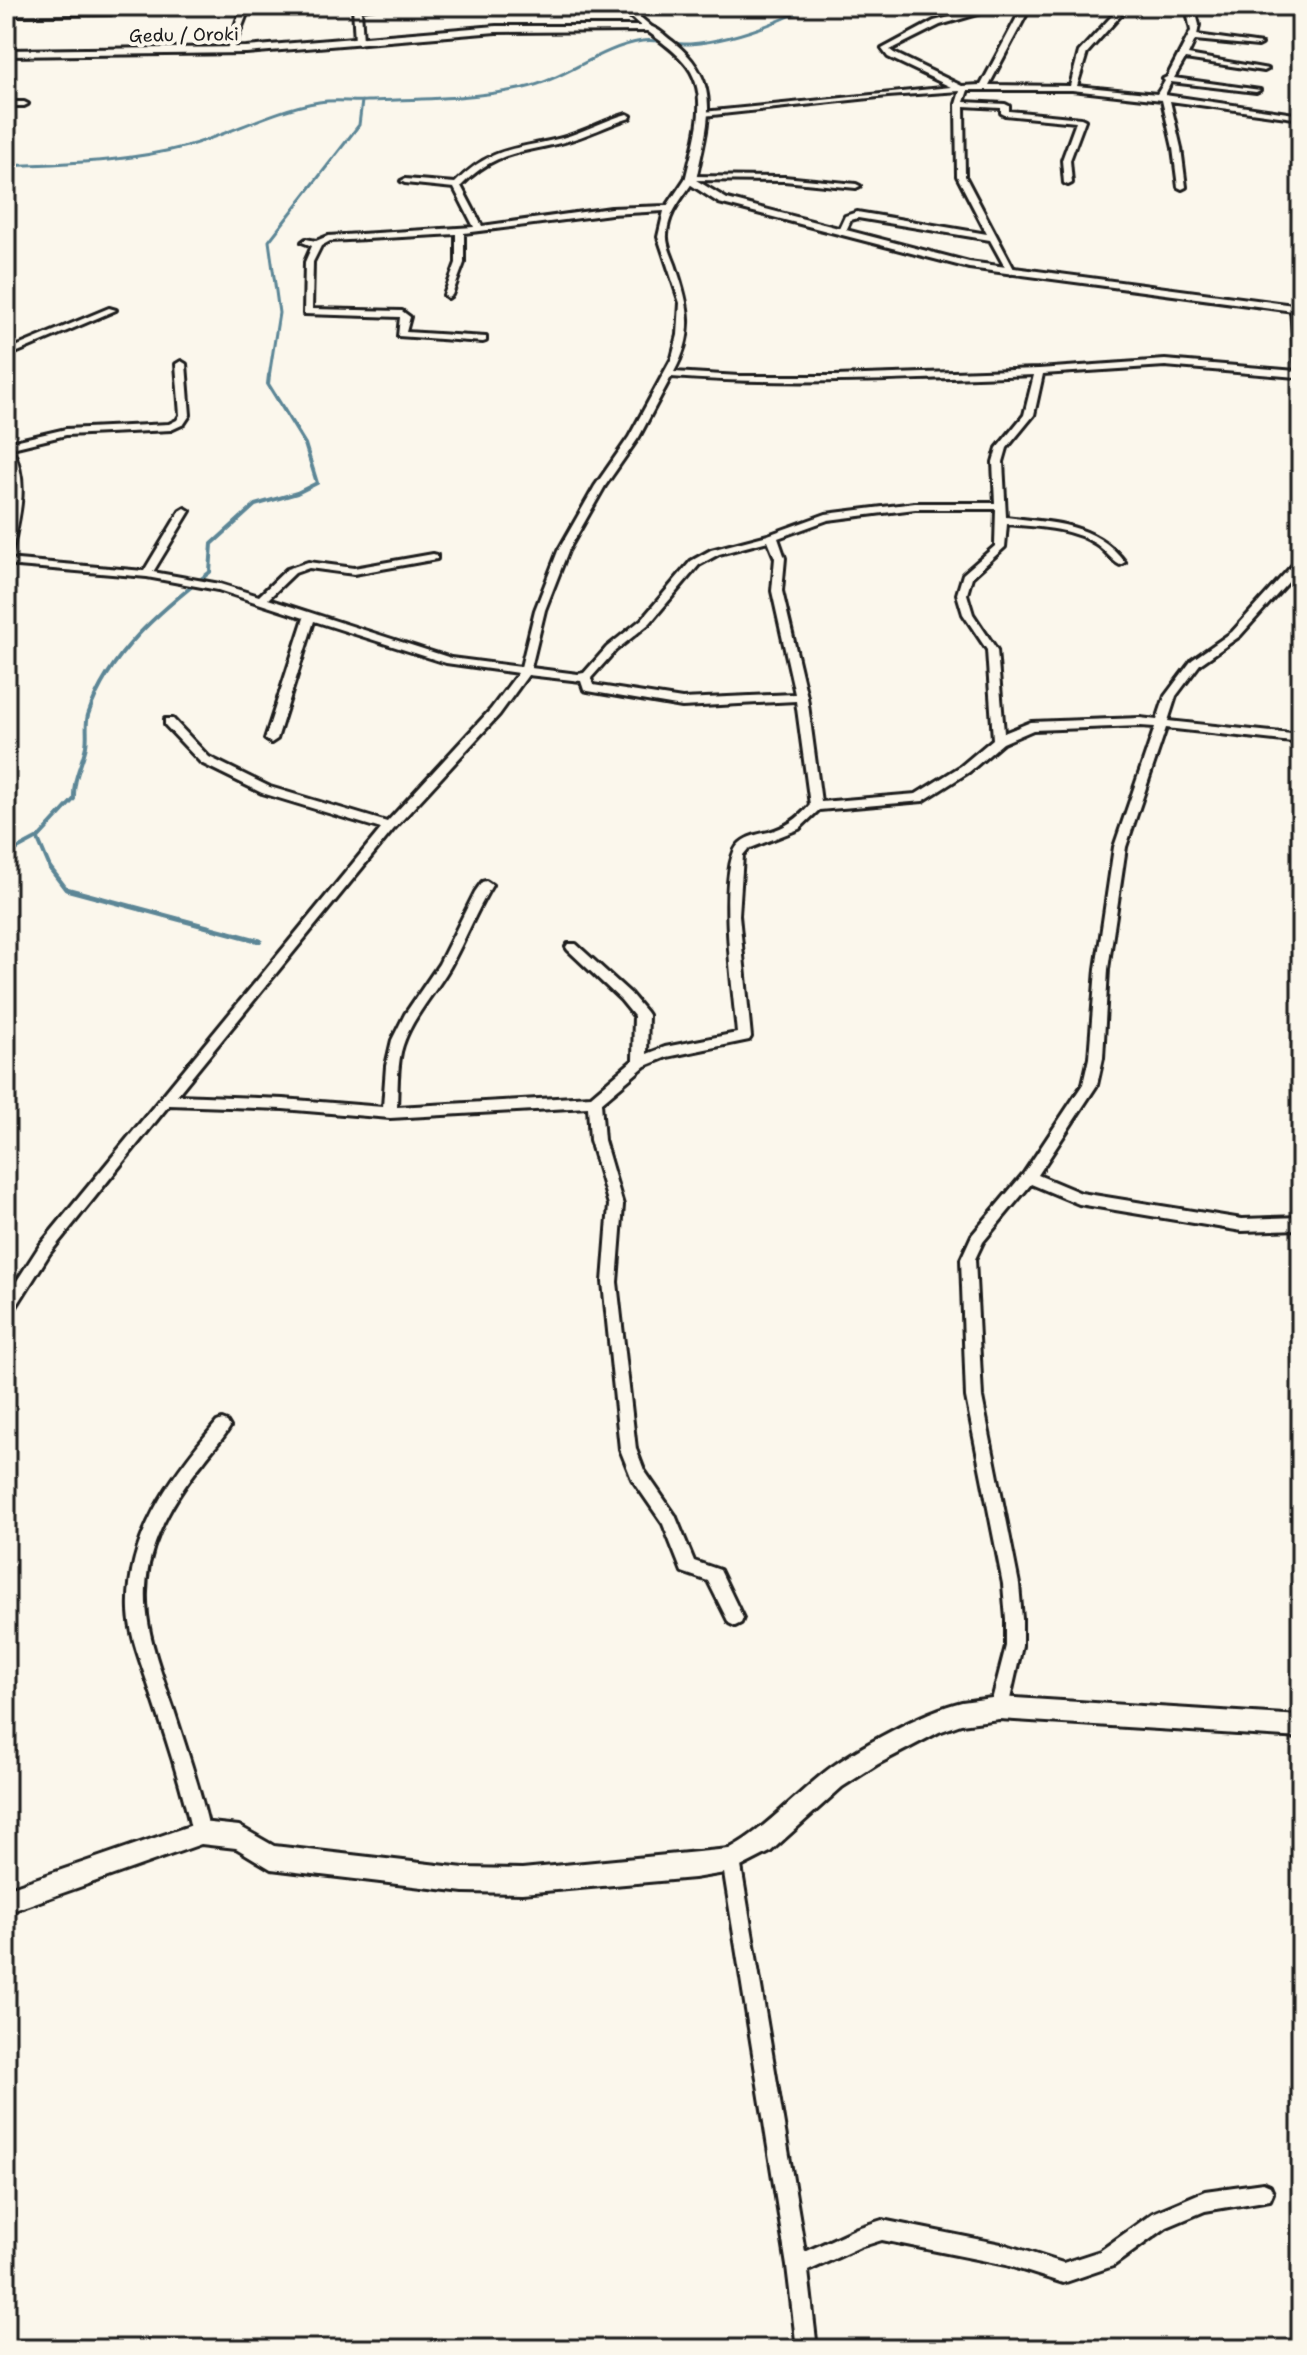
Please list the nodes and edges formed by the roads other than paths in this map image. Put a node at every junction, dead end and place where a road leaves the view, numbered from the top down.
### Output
1 (246, 6) edge
2 (379, 6) edge
3 (622, 6) edge
4 (1001, 6) edge
5 (1027, 6) edge
6 (1125, 6) edge
7 (1190, 6) edge
8 (357, 7) edge
9 (111, 12) dead end
10 (6, 13) edge
11 (653, 31) junction
12 (1191, 37) junction
13 (359, 42) junction
14 (1258, 44) dead end
15 (229, 50) junction
16 (6, 53) edge
17 (1184, 57) junction
18 (1264, 69) dead end
19 (1167, 79) junction
20 (1073, 88) junction
21 (983, 89) junction
22 (964, 90) junction
23 (1256, 90) dead end
24 (1162, 100) junction
25 (6, 104) edge
26 (24, 104) dead end
27 (960, 104) junction
28 (703, 114) junction
29 (627, 116) dead end
30 (1301, 117) edge
31 (690, 179) junction
32 (405, 181) dead end
33 (1068, 183) dead end
34 (457, 186) junction
35 (856, 186) dead end
36 (1182, 187) dead end
37 (669, 208) junction
38 (480, 229) junction
39 (460, 231) junction
40 (842, 231) junction
41 (995, 238) junction
42 (1011, 271) junction
43 (448, 295) dead end
44 (1298, 309) edge
45 (112, 310) dead end
46 (483, 339) dead end
47 (6, 354) edge
48 (181, 364) dead end
49 (1039, 372) junction
50 (669, 374) junction
51 (1300, 376) edge
52 (6, 446) edge
53 (11, 505) edge
54 (1001, 506) junction
55 (185, 511) dead end
56 (1002, 520) junction
57 (772, 537) junction
58 (6, 555) edge
59 (433, 557) dead end
60 (6, 562) edge
61 (1120, 562) dead end
62 (1301, 562) edge
63 (147, 574) junction
64 (262, 599) junction
65 (310, 616) junction
66 (525, 671) junction
67 (585, 677) junction
68 (801, 697) junction
69 (169, 722) dead end
70 (1159, 724) junction
71 (271, 739) dead end
72 (1301, 739) edge
73 (999, 740) junction
74 (816, 806) junction
75 (389, 827) junction
76 (486, 885) dead end
77 (572, 947) dead end
78 (640, 1062) junction
79 (166, 1100) junction
80 (594, 1101) junction
81 (390, 1113) junction
82 (1029, 1177) junction
83 (1300, 1219) edge
84 (6, 1311) edge
85 (222, 1427) dead end
86 (735, 1618) dead end
87 (999, 1708) junction
88 (1301, 1727) edge
89 (201, 1833) junction
90 (731, 1860) junction
91 (6, 1901) edge
92 (1263, 2193) dead end
93 (797, 2266) junction
94 (807, 2349) edge

1 - 15 street
2 - 8 street
3 - 11 street
4 - 22 street
5 - 21 street
6 - 20 street
7 - 12 street
8 - 13 street
9 - 10 street
11 - 13 street, Gedu / Oroki
11 - 28 main road
12 - 14 street
12 - 17 street
13 - 15 street, Gedu / Oroki
15 - 16 street, Gedu / Oroki
17 - 18 street
17 - 19 street
19 - 23 street
19 - 24 street
20 - 21 street
20 - 24 street
21 - 22 street
22 - 27 street
22 - 28 street
24 - 30 street
24 - 36 street
25 - 26 street
27 - 33 street
27 - 41 street
28 - 31 main road
29 - 34 street
31 - 35 street
31 - 37 street
31 - 40 main road
32 - 34 street
34 - 38 street
37 - 38 street
37 - 50 street
38 - 39 street
39 - 43 street
39 - 46 street
40 - 41 street
40 - 42 main road
41 - 42 street
42 - 44 main road
44 - 51 street
45 - 47 street
48 - 52 street
49 - 50 street
49 - 51 street
49 - 54 street
50 - 66 street
52 - 53 street
53 - 58 street
54 - 56 street
54 - 57 street
55 - 63 street
56 - 61 street
56 - 73 street
57 - 67 street
57 - 68 street
59 - 64 street
60 - 63 street
62 - 70 street
63 - 64 street
64 - 65 street
65 - 66 street
65 - 71 street
66 - 67 street
66 - 75 street
67 - 68 street
68 - 74 street
69 - 75 street
70 - 72 street
70 - 73 street
70 - 82 street
73 - 74 street
74 - 78 street
75 - 79 street
76 - 81 street
77 - 78 street
78 - 80 street
79 - 81 street
79 - 84 street
80 - 81 street
80 - 86 street
82 - 83 street
82 - 87 street
85 - 89 street
87 - 88 main road
87 - 90 main road
89 - 90 main road
89 - 91 main road
90 - 93 street
92 - 93 street
93 - 94 street

